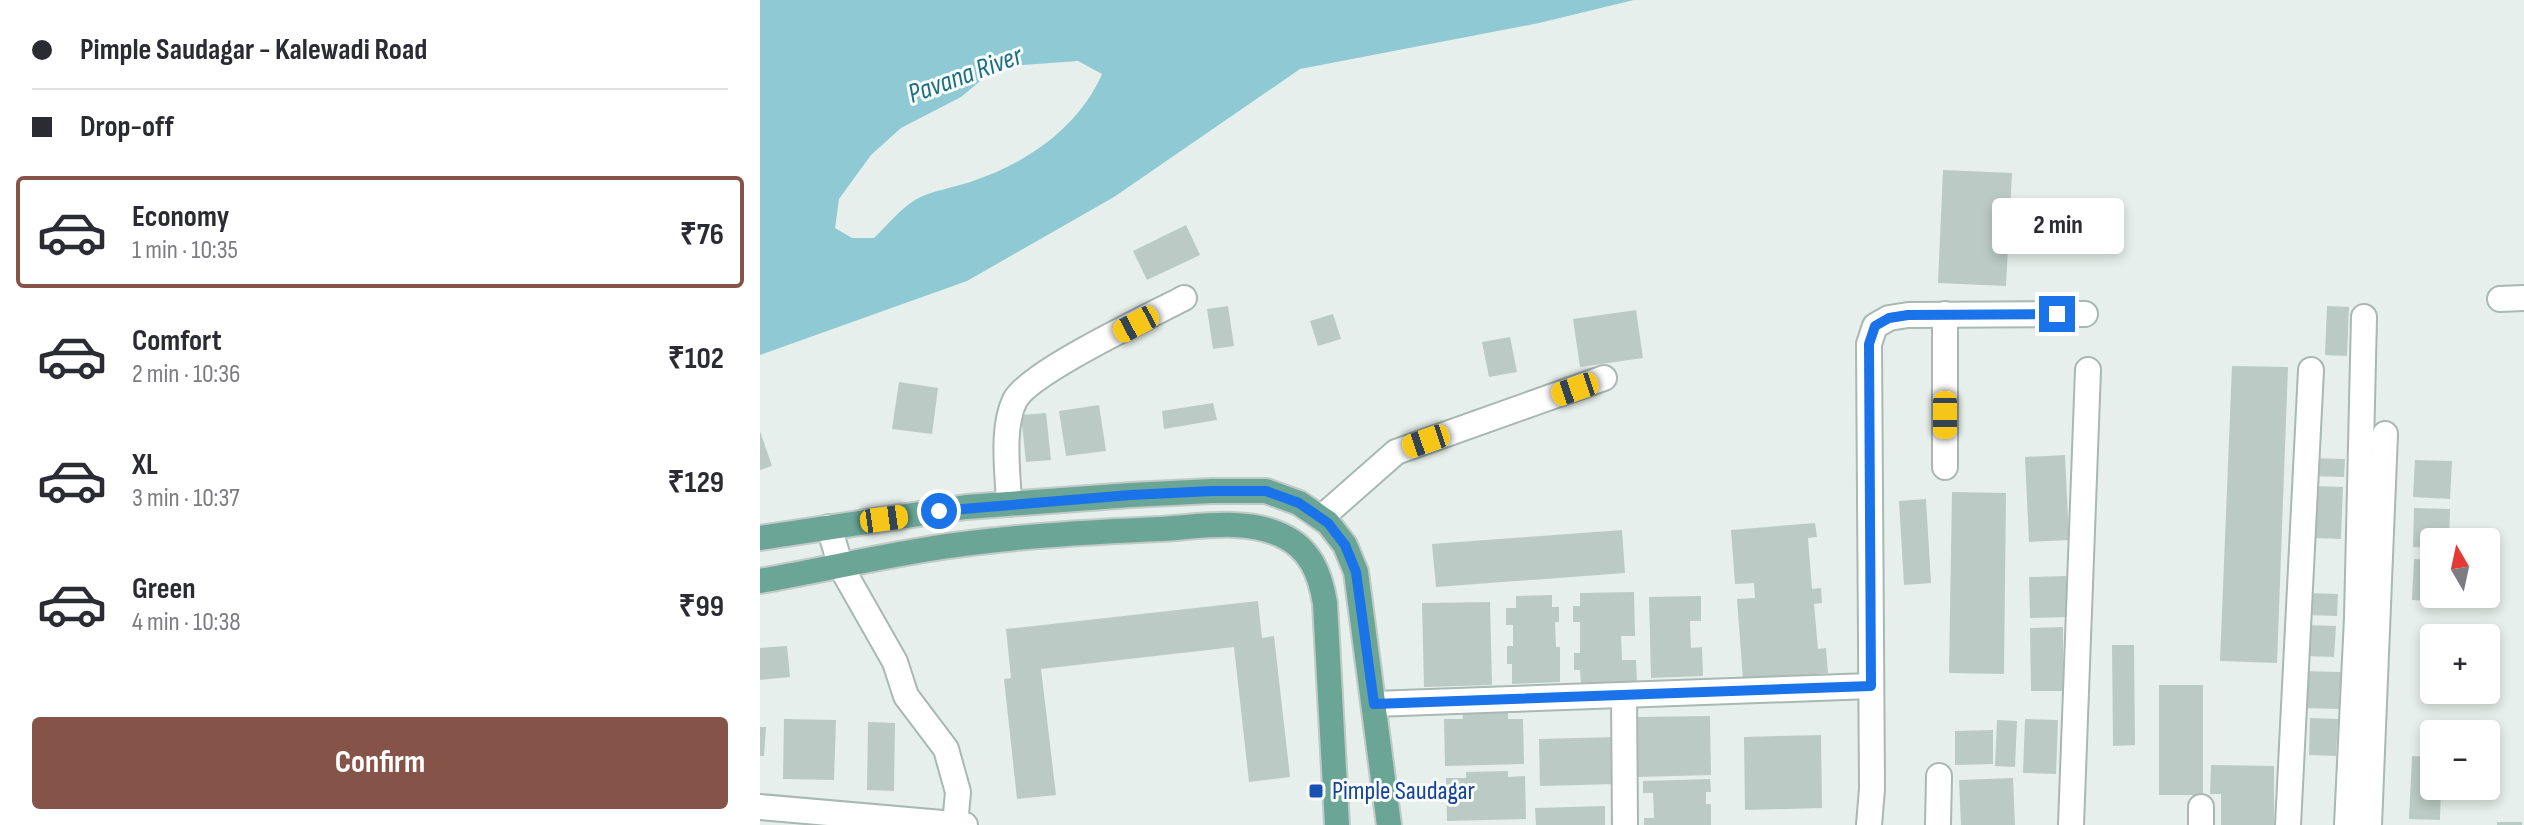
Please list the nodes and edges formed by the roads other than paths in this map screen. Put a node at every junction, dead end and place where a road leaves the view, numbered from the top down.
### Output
1 (1184, 298) dead end
2 (1945, 314) junction
3 (2085, 314) dead end
4 (2364, 317) dead end
5 (2088, 370) dead end
6 (2311, 370) dead end
7 (1604, 378) dead end
8 (2385, 434) dead end
9 (1945, 467) dead end
10 (1009, 504) junction
11 (1321, 518) junction
12 (829, 527) junction
13 (760, 538) edge
14 (841, 567) junction
15 (760, 581) edge
16 (1871, 686) junction
17 (1624, 695) junction
18 (1374, 704) junction
19 (1939, 776) dead end
20 (760, 807) edge
21 (1390, 821) edge
22 (958, 824) edge
23 (1337, 825) edge
24 (1625, 825) edge
25 (1869, 825) edge
26 (1938, 825) edge
27 (2071, 825) edge
28 (2288, 825) edge
29 (2347, 825) edge
30 (2369, 825) edge

1 - 10 street
2 - 3 street
2 - 9 street
2 - 16 street
4 - 29 street
5 - 27 street
6 - 28 street
7 - 11 street
8 - 30 street
10 - 11 main road
10 - 12 main road
11 - 18 main road
12 - 13 main road
12 - 14 street
14 - 15 main road
14 - 22 street
14 - 23 main road
16 - 17 street
16 - 25 street
17 - 18 street
17 - 24 street
18 - 21 main road
19 - 26 street
20 - 22 street

